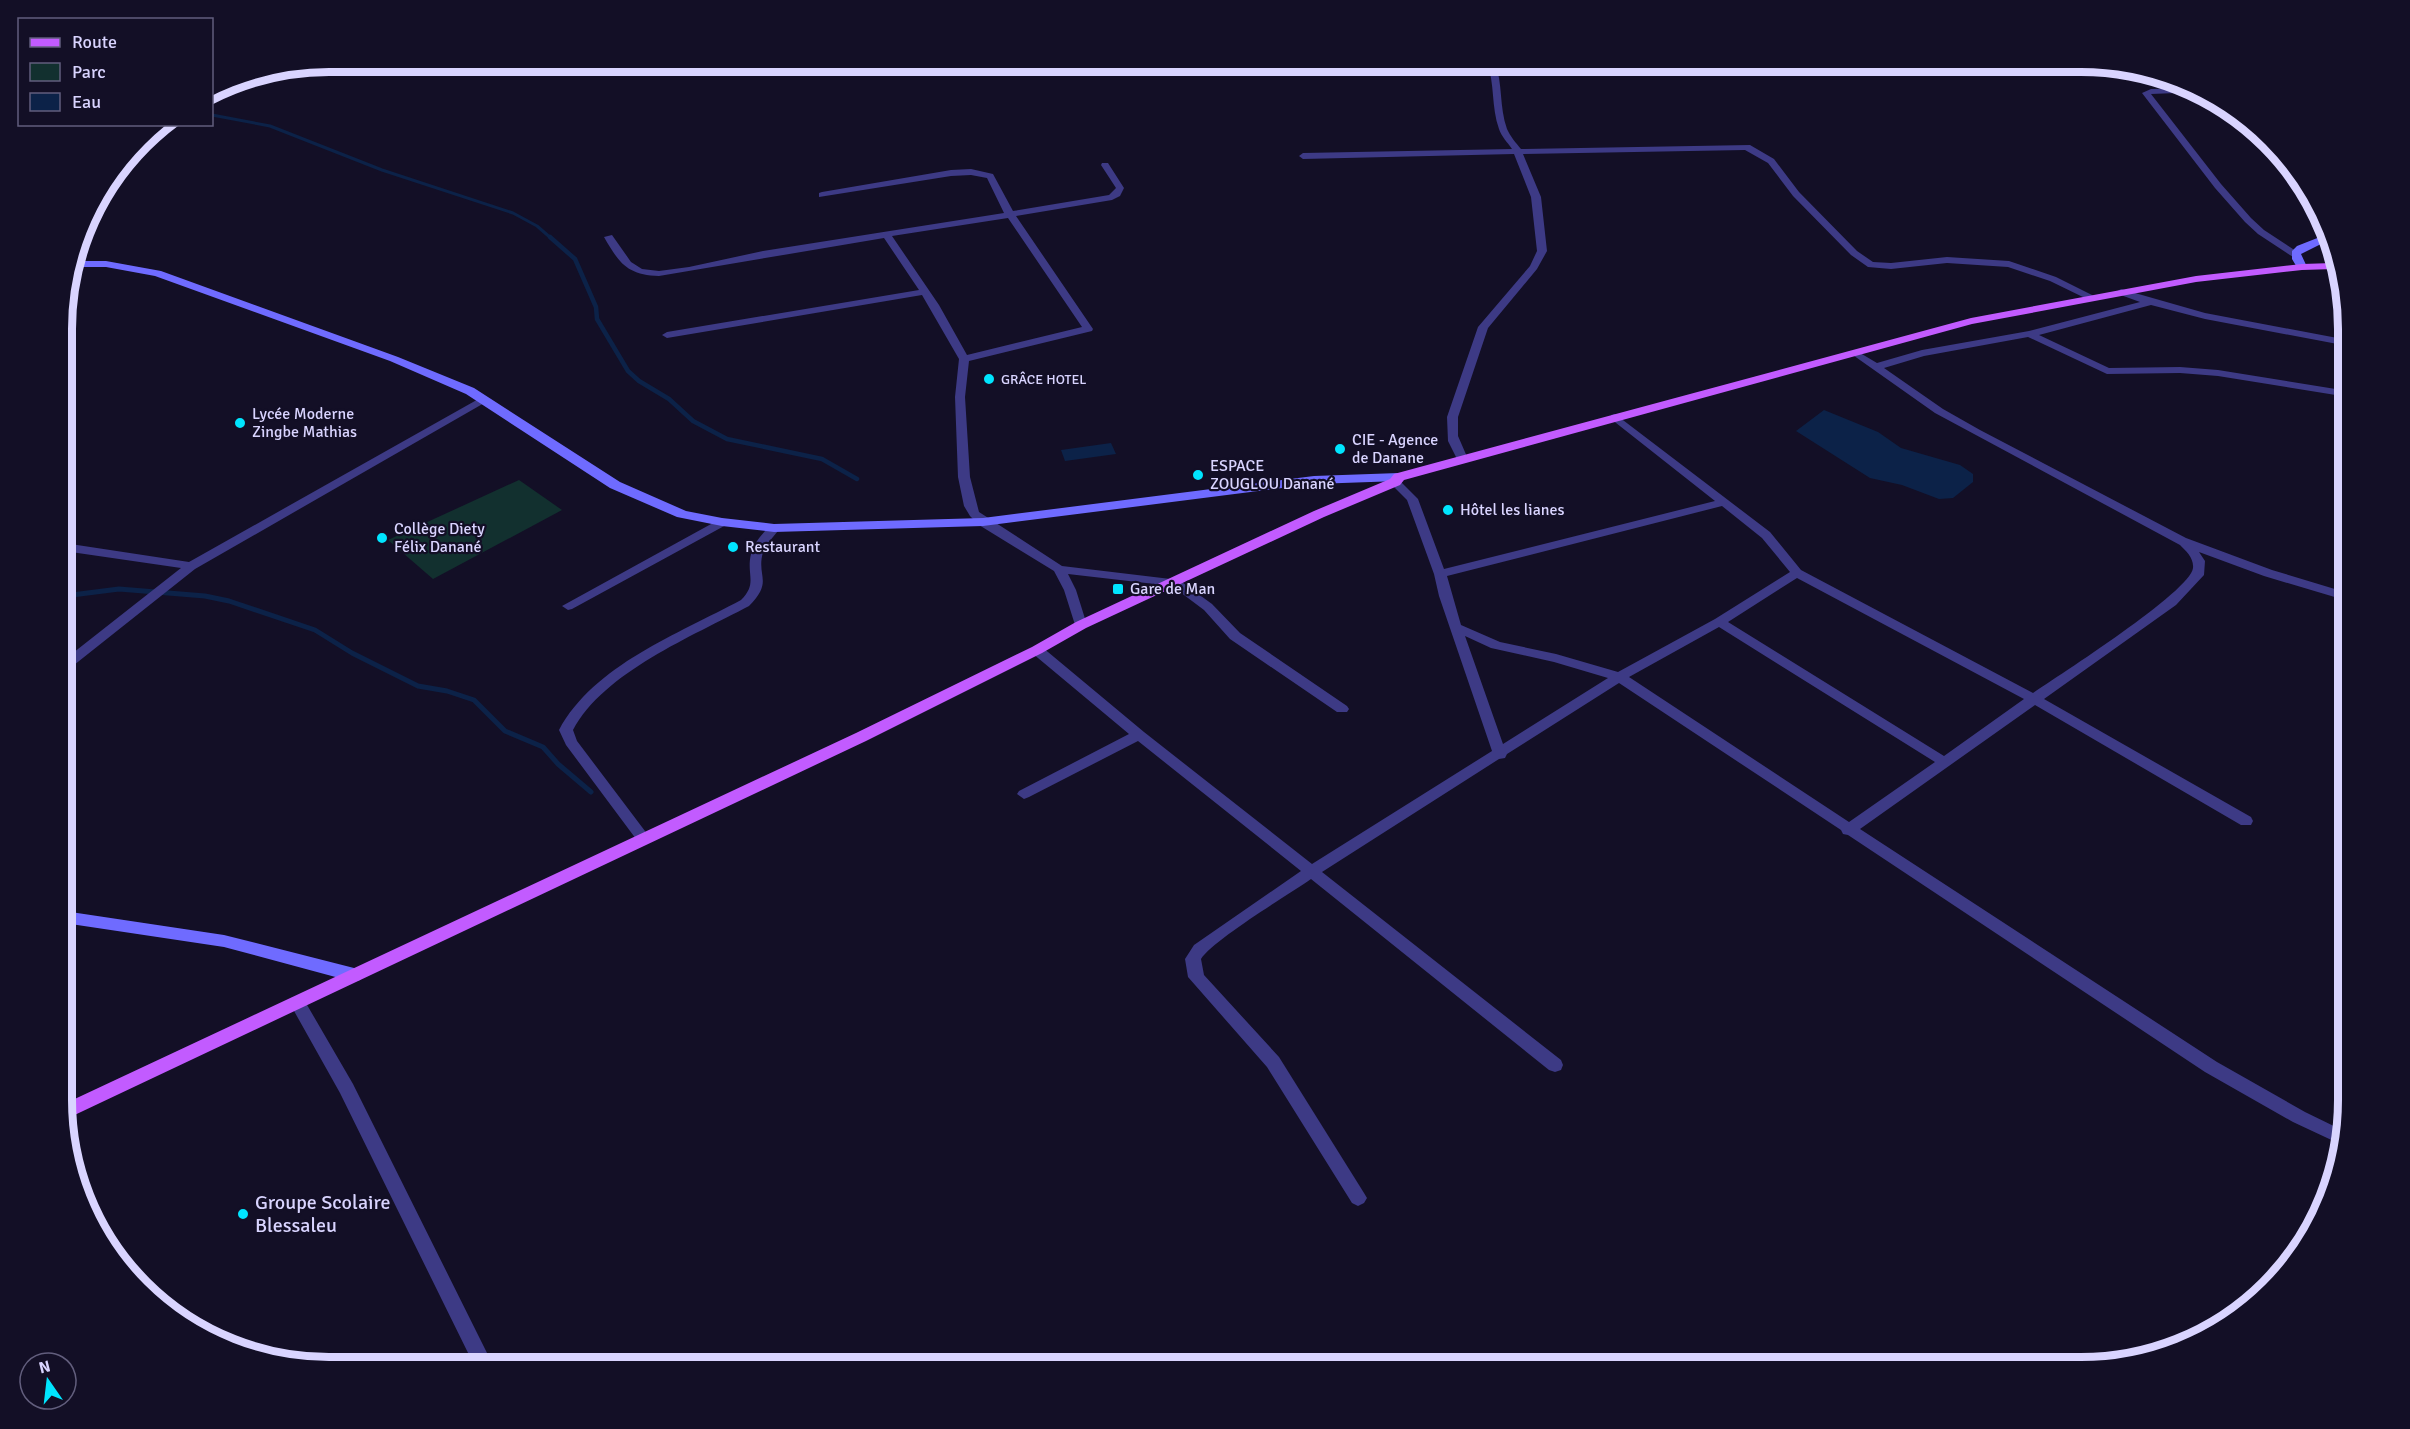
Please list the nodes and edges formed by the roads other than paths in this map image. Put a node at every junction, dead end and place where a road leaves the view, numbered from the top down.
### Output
1 (1495, 72) edge
2 (2175, 90) edge
3 (1517, 150) junction
4 (1303, 156) dead end
5 (1105, 165) dead end
6 (822, 195) dead end
7 (1009, 213) junction
8 (886, 234) junction
9 (609, 237) dead end
10 (2322, 240) edge
11 (2299, 261) junction
12 (81, 264) edge
13 (2330, 265) edge
14 (924, 292) junction
15 (2121, 292) junction
16 (2091, 297) junction
17 (2148, 303) junction
18 (2029, 334) junction
19 (667, 335) dead end
20 (2338, 341) edge
21 (1855, 353) junction
22 (964, 359) junction
23 (1876, 367) junction
24 (2338, 392) edge
25 (482, 400) junction
26 (1615, 417) junction
27 (1462, 459) junction
28 (1397, 480) junction
29 (1724, 502) junction
30 (722, 522) junction
31 (983, 522) junction
32 (774, 528) junction
33 (2182, 541) junction
34 (72, 548) edge
35 (191, 566) junction
36 (1059, 569) junction
37 (1797, 573) junction
38 (1440, 574) junction
39 (1175, 583) junction
40 (2338, 594) edge
41 (568, 606) dead end
42 (1719, 622) junction
43 (1081, 625) junction
44 (1457, 628) junction
45 (1037, 650) junction
46 (72, 660) edge
47 (1619, 677) junction
48 (2034, 699) junction
49 (1342, 710) dead end
50 (1139, 735) junction
51 (1500, 755) junction
52 (1946, 763) junction
53 (1024, 794) dead end
54 (2246, 821) dead end
55 (1848, 830) junction
56 (644, 839) junction
57 (1312, 871) junction
58 (72, 918) edge
59 (354, 975) junction
60 (297, 1002) junction
61 (1555, 1065) dead end
62 (72, 1108) edge
63 (2336, 1134) edge
64 (1358, 1198) dead end
65 (480, 1357) edge

1 - 3 street
2 - 11 street
3 - 4 street
3 - 16 street
3 - 27 street
5 - 7 street
6 - 7 street
7 - 8 street
7 - 22 street
8 - 9 street
8 - 14 street
10 - 11 street
11 - 13 main road
11 - 15 main road
12 - 25 street
14 - 19 street
14 - 22 street
15 - 16 main road
15 - 17 street
16 - 21 main road
17 - 18 street
17 - 20 street
18 - 23 street
18 - 24 street
21 - 23 street
21 - 26 main road
22 - 31 street
23 - 33 street
25 - 30 street
25 - 35 street
26 - 27 main road
26 - 29 street
27 - 28 main road
28 - 31 street
28 - 38 street
28 - 39 main road
29 - 37 street
29 - 38 street
30 - 32 street
30 - 41 street
31 - 32 street
31 - 36 street
32 - 56 street
33 - 40 street
33 - 48 street
34 - 35 street
35 - 46 street
36 - 39 street
36 - 43 street
37 - 42 street
37 - 48 street
38 - 44 street
39 - 43 main road
39 - 49 street
42 - 47 street
42 - 52 street
43 - 45 main road
44 - 47 street
44 - 51 street
45 - 50 street
45 - 56 main road
47 - 51 street
47 - 55 street
48 - 52 street
48 - 54 street
50 - 53 street
50 - 57 street
51 - 57 street
52 - 55 street
55 - 63 street
56 - 59 main road
57 - 61 street
57 - 64 street
58 - 59 street
59 - 60 main road
60 - 62 main road
60 - 65 street

